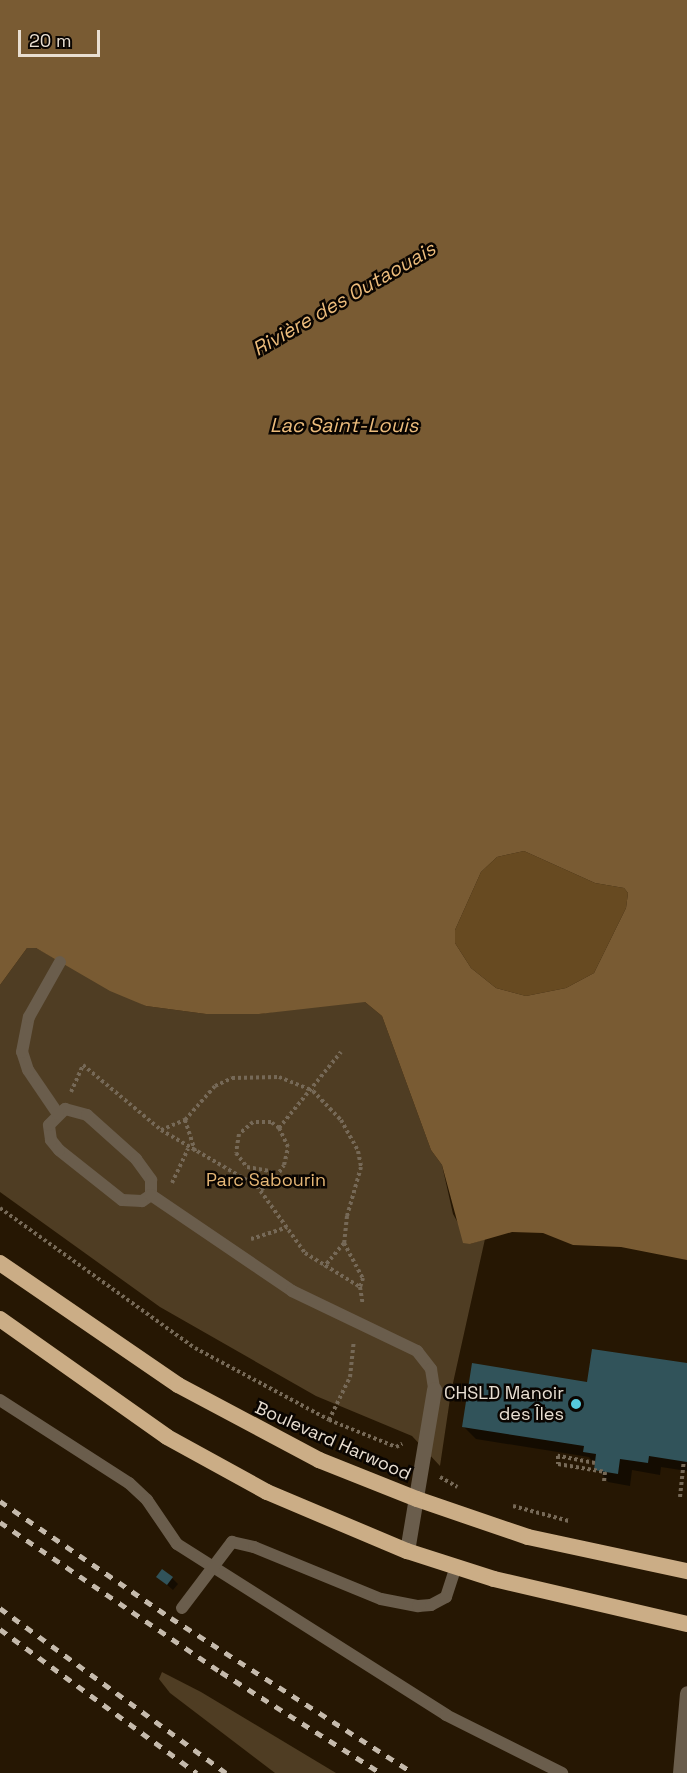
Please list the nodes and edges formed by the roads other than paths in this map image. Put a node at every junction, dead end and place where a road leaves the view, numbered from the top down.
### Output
1 (60, 962) dead end
2 (58, 1114) junction
3 (151, 1195) junction
4 (0, 1263) edge
5 (0, 1319) edge
6 (435, 1389) joint
7 (0, 1400) edge
8 (417, 1499) junction
9 (407, 1551) junction
10 (210, 1566) junction
11 (456, 1567) junction
12 (687, 1571) edge
13 (182, 1608) dead end
14 (687, 1624) edge
15 (687, 1694) edge
16 (562, 1773) edge
17 (680, 1773) edge

1 - 2 lane
2 - 3 lane
2 - 3 lane
3 - 6 lane
4 - 8 highway, Boulevard Harwood
5 - 9 highway
6 - 8 street
7 - 10 lane
8 - 9 street
8 - 12 highway, Boulevard Harwood
9 - 11 highway
10 - 11 lane
10 - 13 lane
10 - 16 lane
11 - 14 highway
15 - 17 street

